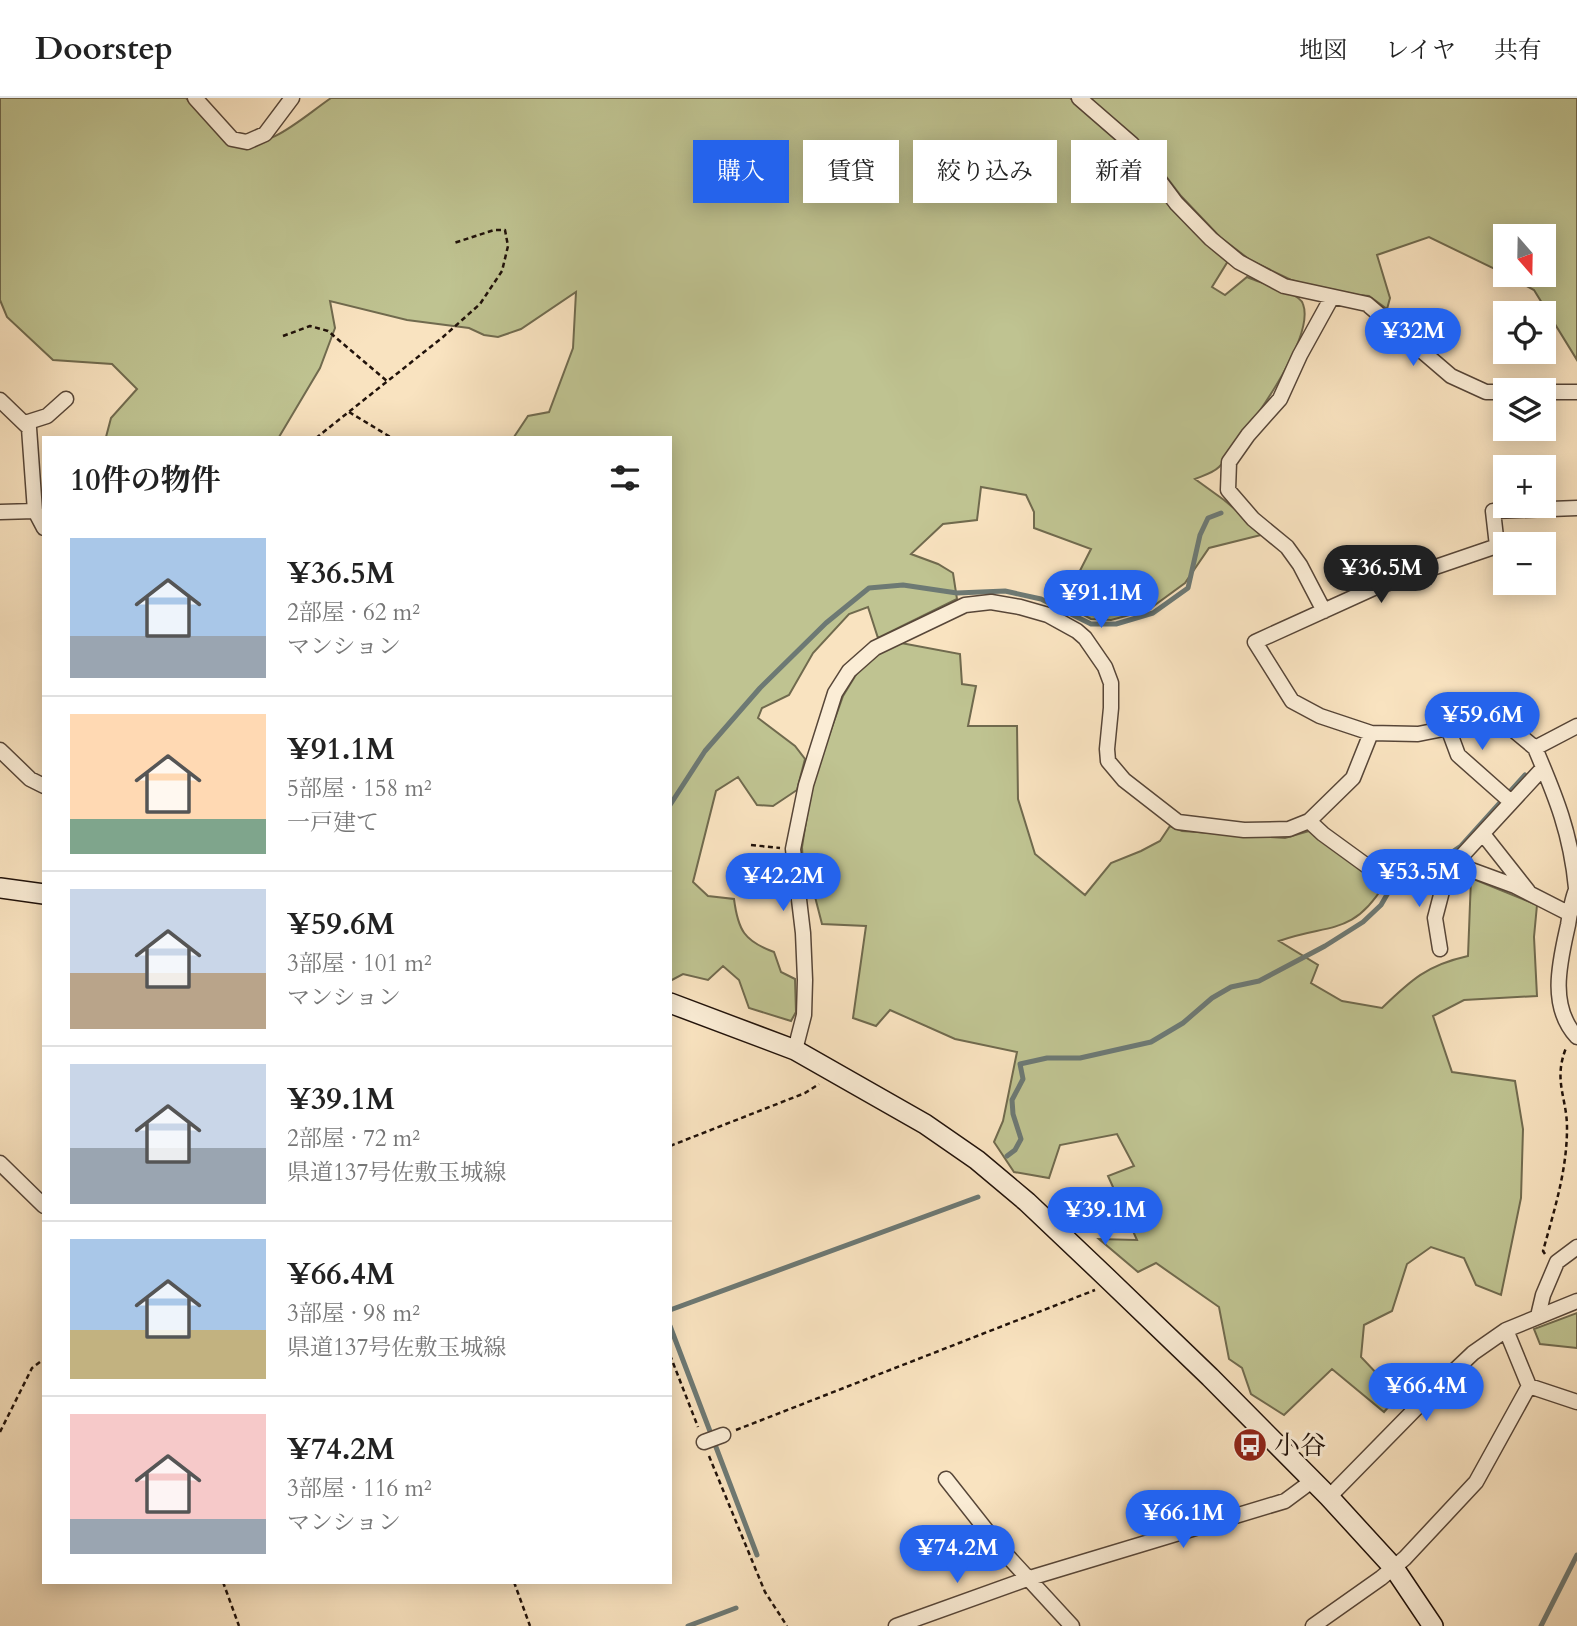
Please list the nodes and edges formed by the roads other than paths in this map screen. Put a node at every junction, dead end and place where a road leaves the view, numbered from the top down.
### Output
1 (195, 98) edge
2 (292, 98) edge
3 (1079, 98) edge
4 (1332, 297) junction
5 (1493, 392) edge
6 (1556, 392) edge
7 (1577, 392) edge
8 (66, 399) dead end
9 (0, 400) edge
10 (24, 423) junction
11 (1577, 508) edge
12 (0, 512) edge
13 (35, 512) junction
14 (42, 524) edge
15 (1324, 611) junction
16 (1577, 726) edge
17 (1448, 728) junction
18 (1371, 733) junction
19 (1535, 748) junction
20 (0, 750) edge
21 (1543, 768) junction
22 (42, 785) edge
23 (1511, 801) junction
24 (1309, 821) junction
25 (1483, 834) junction
26 (1451, 868) junction
27 (0, 888) edge
28 (1576, 888) edge
29 (42, 894) edge
30 (1531, 894) junction
31 (1570, 914) junction
32 (1440, 948) dead end
33 (672, 1004) edge
34 (1575, 1035) edge
35 (795, 1050) junction
36 (0, 1163) edge
37 (42, 1204) edge
38 (1577, 1247) edge
39 (1577, 1301) edge
40 (1538, 1316) junction
41 (1506, 1330) junction
42 (1529, 1386) junction
43 (1577, 1402) edge
44 (723, 1434) road end
45 (704, 1442) road end
46 (946, 1479) dead end
47 (1312, 1481) junction
48 (1329, 1497) junction
49 (1394, 1568) junction
50 (1030, 1577) junction
51 (895, 1626) edge
52 (1072, 1626) edge
53 (1313, 1626) edge
54 (1433, 1626) edge

1 - 2 street
3 - 4 street
4 - 5 street
4 - 15 street
6 - 7 street
8 - 10 street
9 - 10 street
10 - 13 street
11 - 15 street
12 - 13 street
13 - 14 street
15 - 18 street
16 - 19 street
17 - 18 street
17 - 19 street
17 - 23 street
18 - 24 street
19 - 21 street
20 - 22 street
21 - 23 street
21 - 28 street
23 - 25 street
24 - 26 street
24 - 35 street
25 - 26 street
25 - 30 street
26 - 30 street
26 - 32 street
27 - 29 main road
28 - 31 street
30 - 31 street
31 - 34 street
33 - 35 main road
35 - 47 main road
36 - 37 street
38 - 40 street
39 - 40 street
40 - 41 street
41 - 42 street
41 - 48 street
42 - 43 street
42 - 49 street
44 - 45 street
46 - 50 street
47 - 48 main road
47 - 50 street
48 - 49 main road
49 - 53 street
49 - 54 main road
50 - 51 street
50 - 52 street

